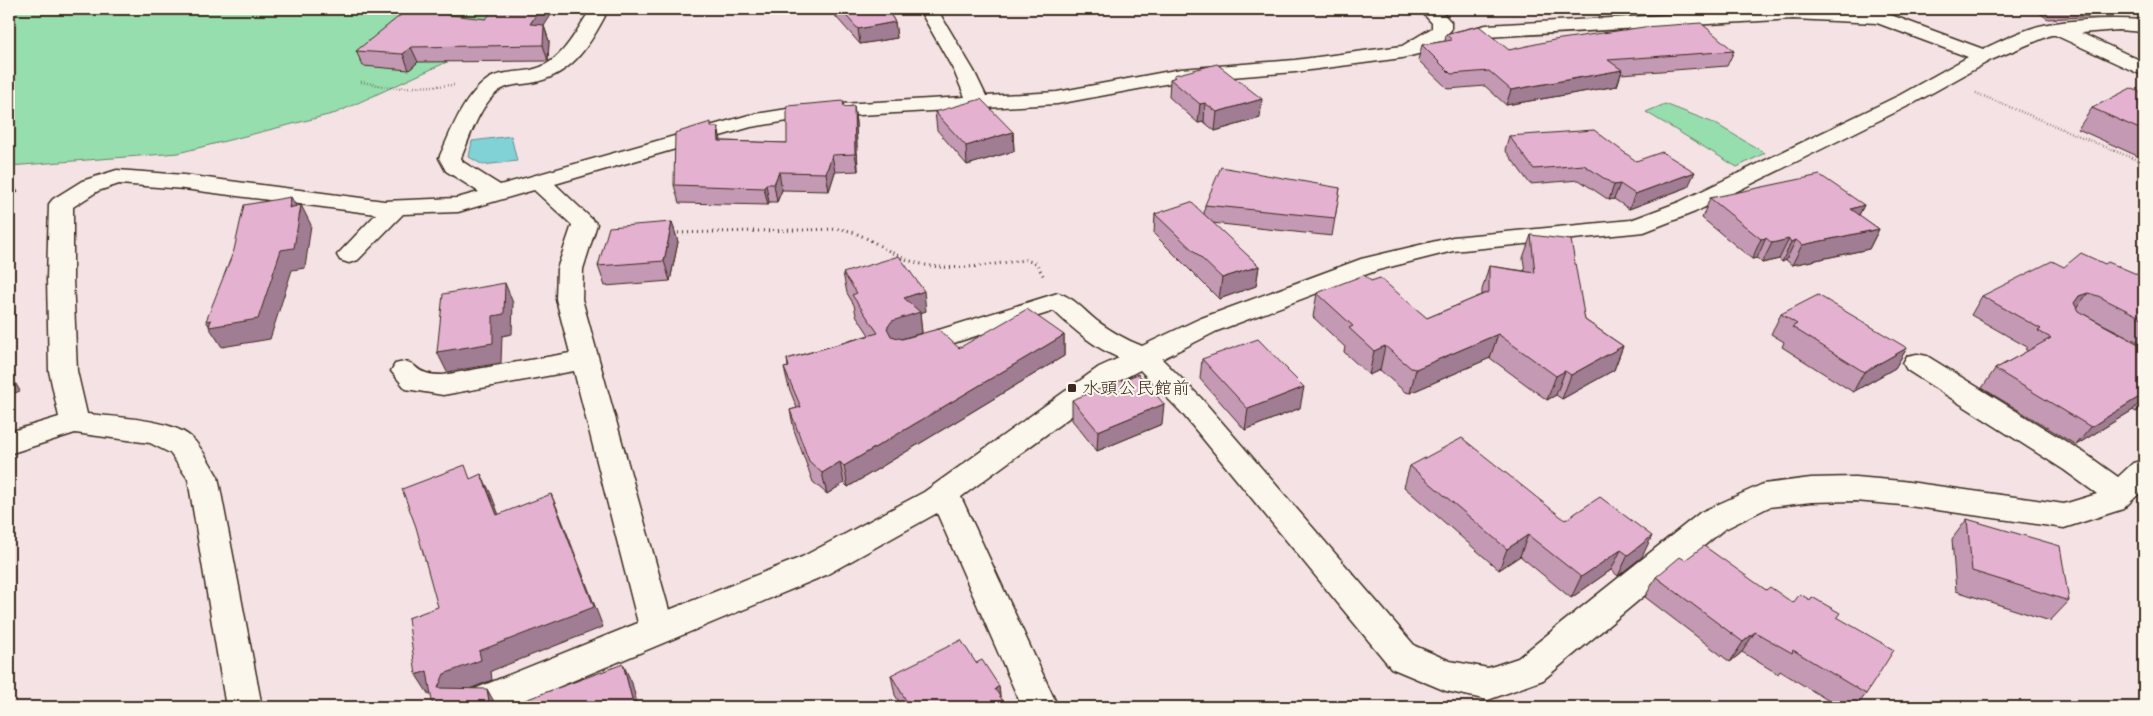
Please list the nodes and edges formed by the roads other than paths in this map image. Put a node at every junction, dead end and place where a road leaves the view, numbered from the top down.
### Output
1 (928, 9) edge
2 (1428, 9) edge
3 (596, 16) dead end
4 (2144, 26) edge
5 (2057, 29) junction
6 (1406, 52) junction
7 (1984, 56) junction
8 (2144, 70) edge
9 (978, 102) junction
10 (539, 182) junction
11 (498, 194) junction
12 (397, 207) junction
13 (349, 255) dead end
14 (905, 349) edge
15 (1143, 357) junction
16 (585, 360) junction
17 (1917, 362) dead end
18 (405, 371) dead end
19 (75, 423) junction
20 (9, 443) edge
21 (2144, 472) edge
22 (944, 493) junction
23 (2120, 494) junction
24 (657, 630) junction
25 (244, 707) edge
26 (470, 707) edge
27 (1040, 707) edge

1 - 9 street
2 - 6 street
3 - 11 street
4 - 5 street
5 - 7 street
5 - 8 street
6 - 7 street
6 - 9 street
7 - 15 street
9 - 10 street
10 - 11 street
10 - 16 street
11 - 12 street
12 - 13 street
12 - 19 street
14 - 15 street
15 - 22 street
15 - 23 street
16 - 18 street
16 - 24 street
17 - 23 street
19 - 20 street
19 - 25 street
21 - 23 street
22 - 24 street
22 - 27 street
24 - 26 street

